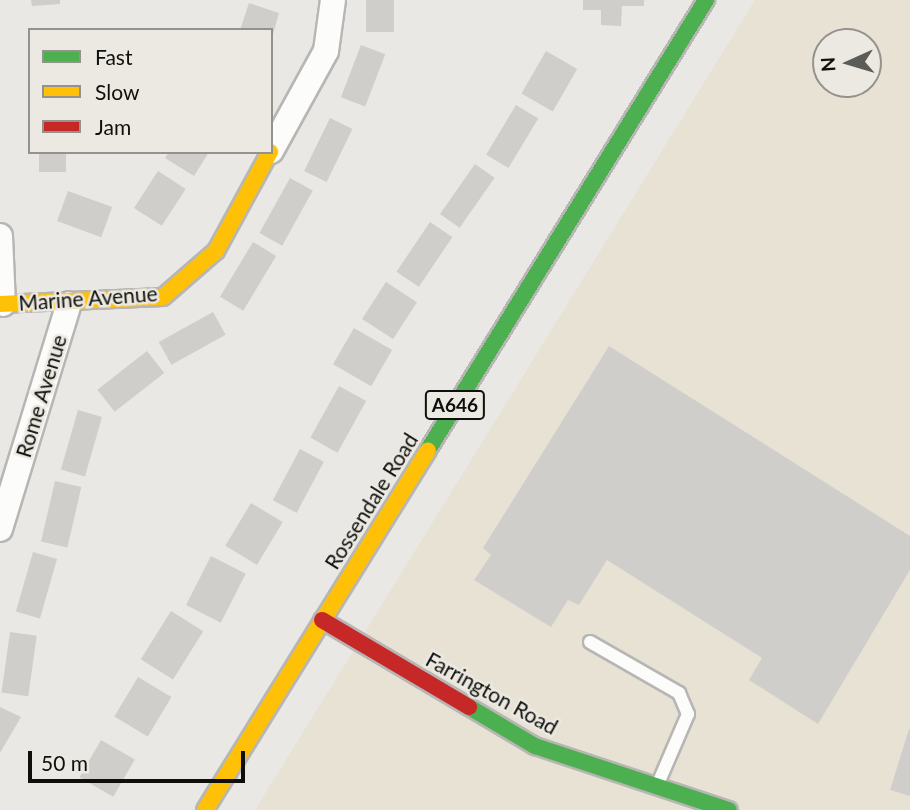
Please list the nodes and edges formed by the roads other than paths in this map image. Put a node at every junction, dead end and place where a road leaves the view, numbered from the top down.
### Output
1 (332, 0) edge
2 (706, 0) edge
3 (273, 148) edge
4 (270, 154) edge
5 (0, 236) edge
6 (2, 304) edge
7 (69, 304) junction
8 (0, 529) edge
9 (322, 620) junction
10 (590, 642) dead end
11 (657, 786) junction
12 (707, 807) edge
13 (205, 810) edge
14 (729, 810) edge

1 - 3 street, Marine Avenue
2 - 9 main road, Rossendale Road / A646
4 - 7 main road, Marine Avenue
5 - 6 street
6 - 7 main road, Marine Avenue
7 - 8 street, Rome Avenue
9 - 11 main road, Farrington Road
9 - 13 main road, Rossendale Road / A646
10 - 11 lane
11 - 12 main road, Farrington Road
12 - 14 main road, Farrington Road

